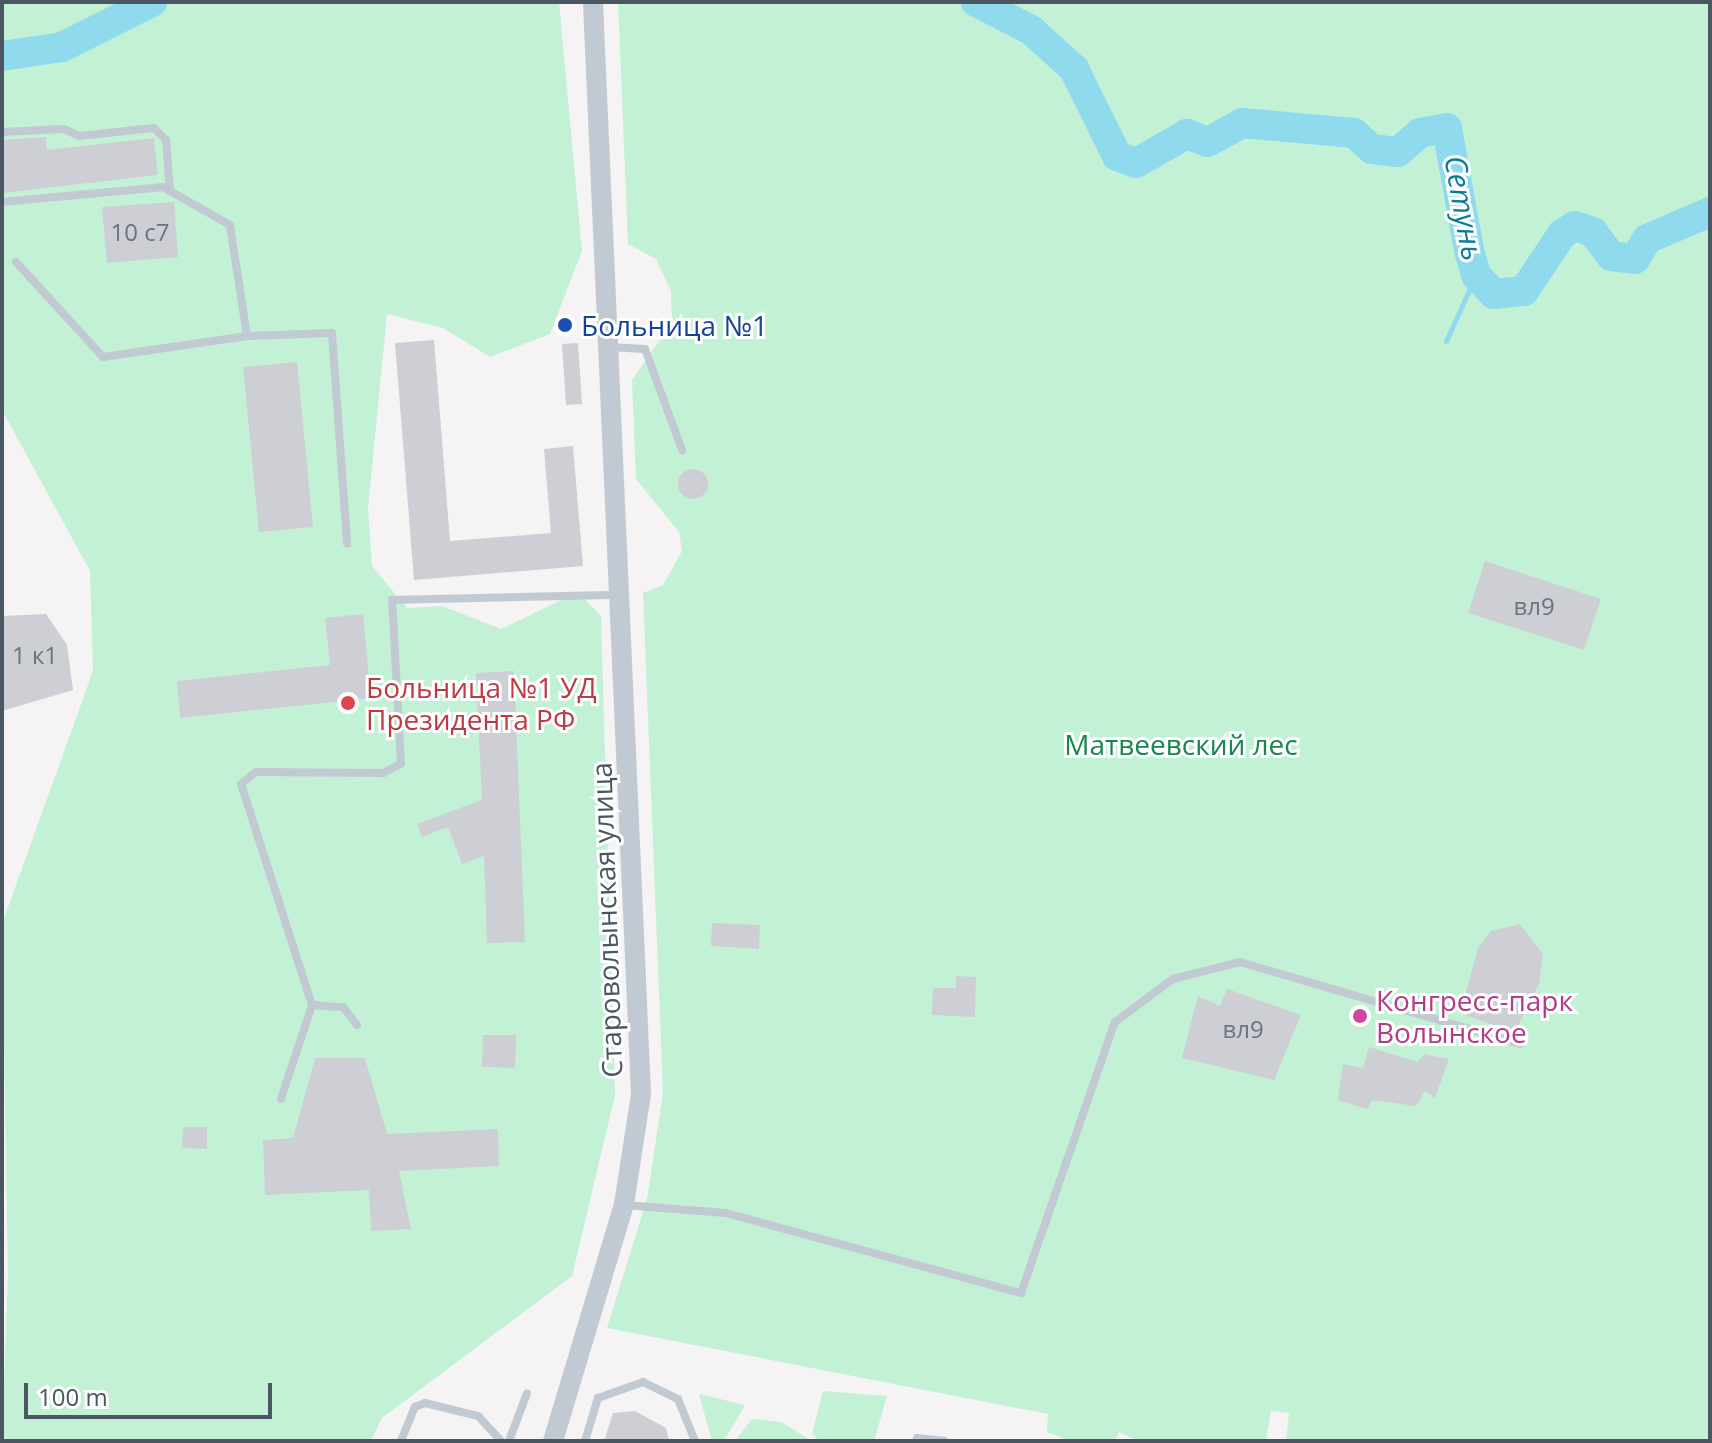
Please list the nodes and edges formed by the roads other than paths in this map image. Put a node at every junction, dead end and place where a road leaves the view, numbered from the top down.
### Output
1 (593, 2) edge
2 (2, 132) edge
3 (170, 191) junction
4 (2, 202) edge
5 (16, 262) dead end
6 (247, 336) junction
7 (608, 347) junction
8 (682, 450) dead end
9 (347, 543) dead end
10 (620, 595) junction
11 (312, 1005) junction
12 (357, 1025) dead end
13 (1520, 1044) dead end
14 (281, 1099) dead end
15 (624, 1204) junction
16 (527, 1393) dead end
17 (917, 1438) dead end
18 (401, 1441) edge
19 (501, 1441) edge
20 (509, 1441) edge
21 (553, 1441) edge
22 (585, 1441) edge
23 (695, 1441) edge
24 (944, 1441) edge

1 - 7 street, Староволынская улица
2 - 3 lane
3 - 4 lane
3 - 6 lane
5 - 6 lane
6 - 9 lane
7 - 8 lane
7 - 10 street, Староволынская улица
10 - 11 lane
10 - 15 street, Староволынская улица
11 - 12 lane
11 - 14 lane
13 - 15 lane
15 - 21 street, Староволынская улица
16 - 20 lane
17 - 24 lane
18 - 19 lane
22 - 23 lane

